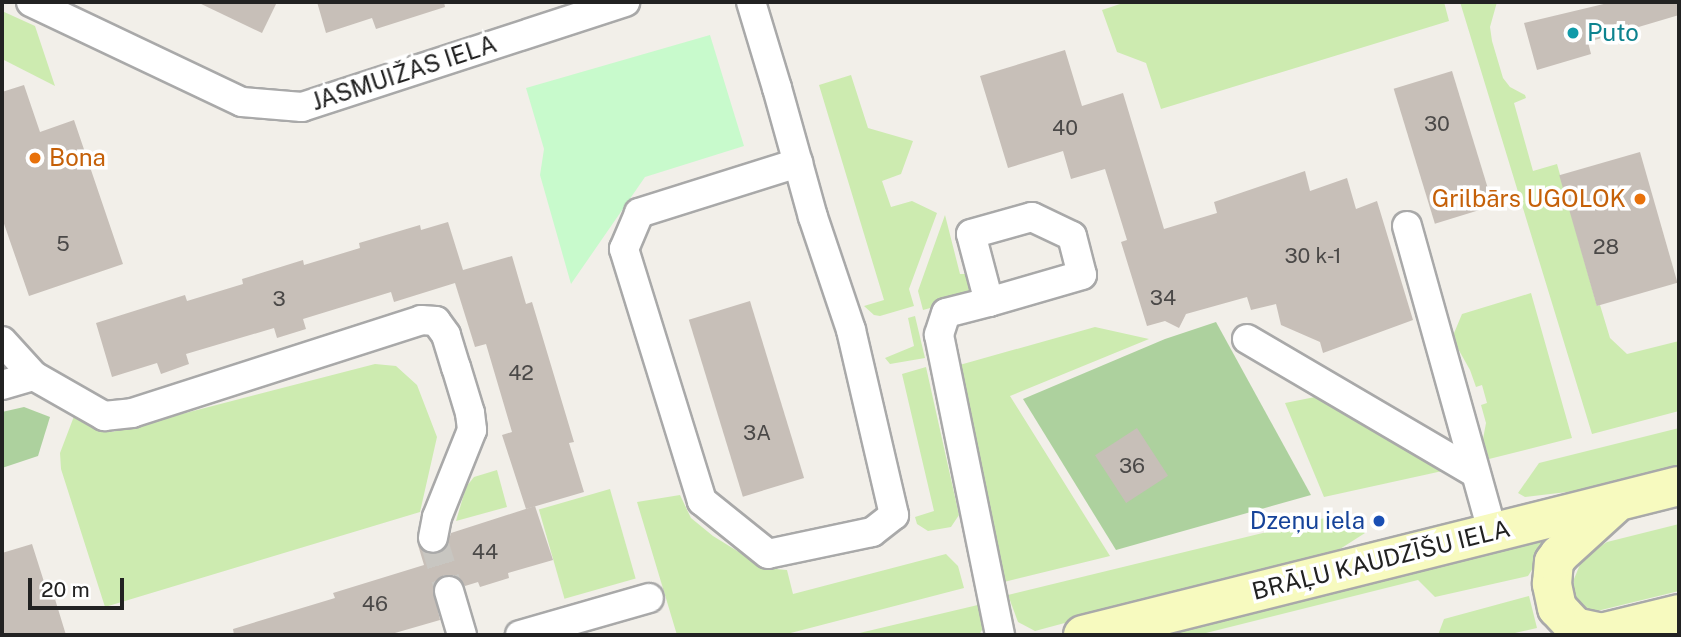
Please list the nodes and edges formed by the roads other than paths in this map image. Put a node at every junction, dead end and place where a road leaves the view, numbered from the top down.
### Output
1 (31, 2) edge
2 (625, 2) edge
3 (751, 2) edge
4 (798, 163) junction
5 (1407, 226) dead end
6 (989, 302) dead end
7 (1247, 339) dead end
8 (2, 341) edge
9 (34, 376) junction
10 (2, 385) edge
11 (1474, 472) junction
12 (1679, 486) edge
13 (1618, 502) junction
14 (1492, 531) junction
15 (433, 538) tunnel mouth
16 (449, 591) tunnel mouth
17 (649, 598) dead end
18 (1679, 614) edge
19 (1598, 634) edge
20 (462, 635) edge
21 (520, 635) edge
22 (1000, 635) edge
23 (1083, 635) edge

1 - 2 street, JASMUIŽAS IELA
3 - 4 street
4 - 4 street
5 - 11 street
6 - 22 street
7 - 11 street
8 - 9 street
9 - 10 street
9 - 15 street
11 - 14 street
12 - 13 street, BRĀĻU KAUDZĪŠU IELA
13 - 14 street, BRĀĻU KAUDZĪŠU IELA
13 - 19 street
14 - 23 street, BRĀĻU KAUDZĪŠU IELA
16 - 20 street
17 - 21 street
18 - 19 street

